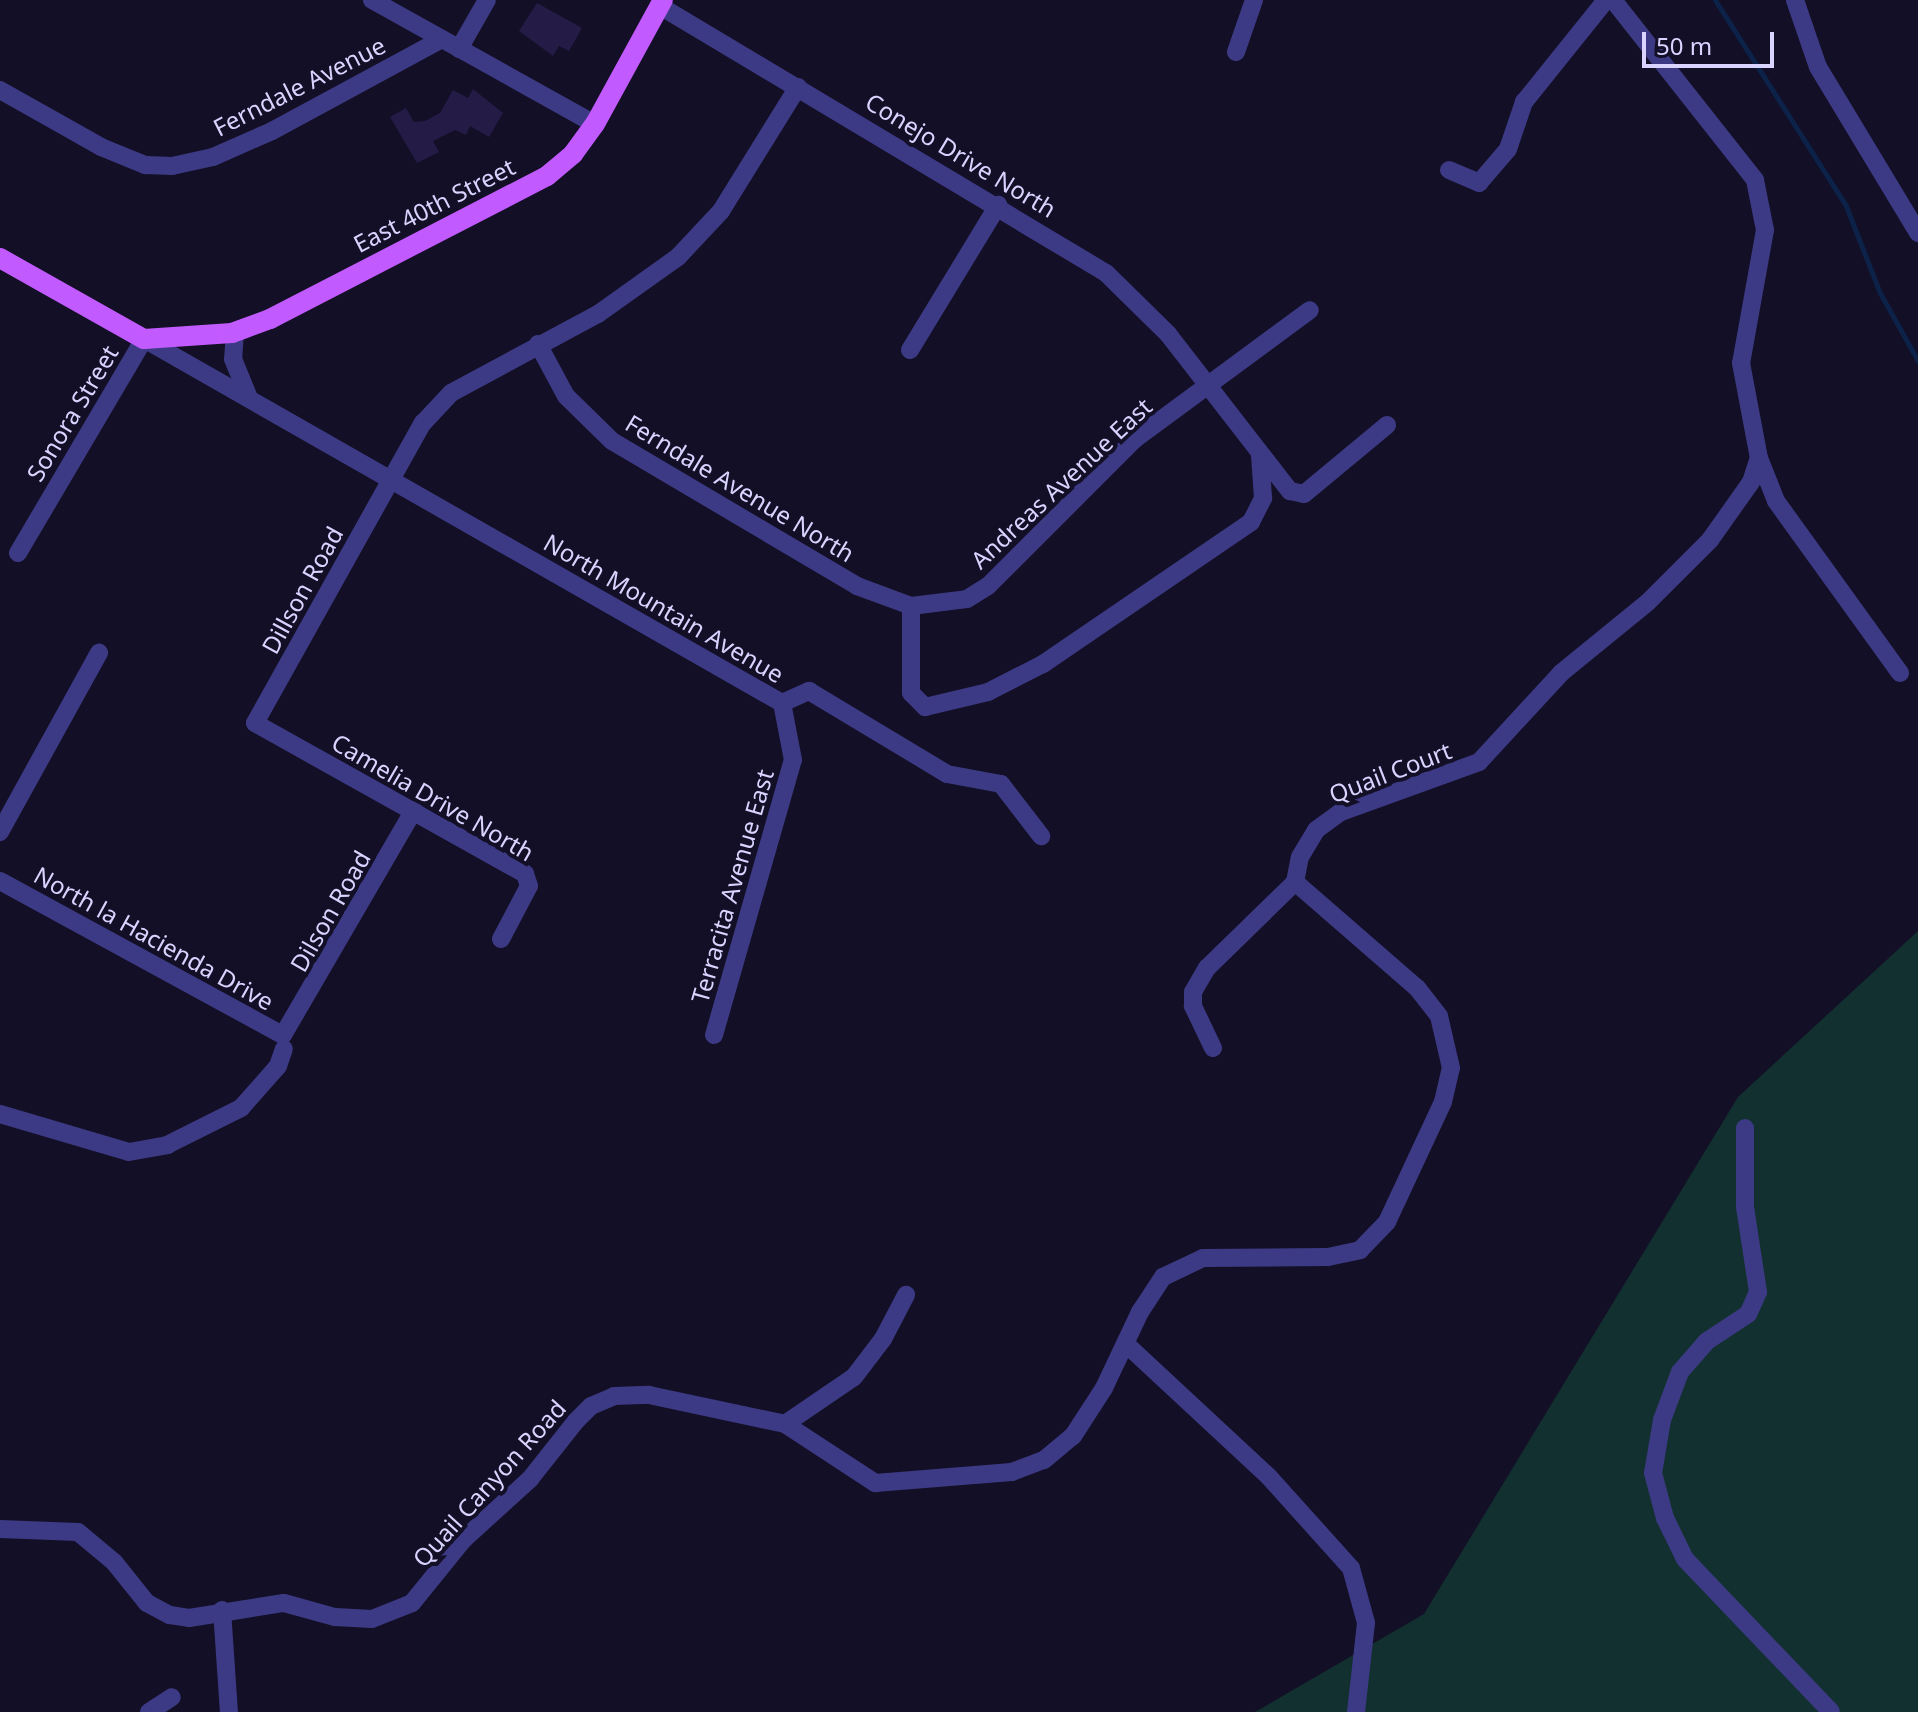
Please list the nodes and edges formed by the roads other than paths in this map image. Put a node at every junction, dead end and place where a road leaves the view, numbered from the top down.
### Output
1 (372, 0) edge
2 (487, 0) edge
3 (1254, 0) edge
4 (1606, 0) edge
5 (1613, 0) edge
6 (1795, 0) edge
7 (661, 3) edge
8 (442, 39) junction
9 (459, 49) junction
10 (1236, 52) dead end
11 (798, 87) junction
12 (0, 90) edge
13 (595, 124) junction
14 (1449, 170) dead end
15 (998, 205) junction
16 (1918, 233) edge
17 (0, 258) edge
18 (1310, 310) dead end
19 (235, 332) junction
20 (144, 339) junction
21 (538, 344) junction
22 (910, 350) dead end
23 (1206, 385) junction
24 (251, 400) junction
25 (1387, 425) dead end
26 (1260, 455) junction
27 (1759, 458) junction
28 (391, 480) junction
29 (18, 553) dead end
30 (911, 606) junction
31 (99, 653) dead end
32 (1900, 673) dead end
33 (782, 703) junction
34 (255, 723) joint
35 (414, 810) junction
36 (0, 832) edge
37 (1041, 836) dead end
38 (0, 881) edge
39 (1295, 882) junction
40 (501, 939) dead end
41 (714, 1035) dead end
42 (284, 1042) junction
43 (1213, 1048) dead end
44 (0, 1114) edge
45 (1745, 1128) dead end
46 (906, 1295) dead end
47 (1126, 1344) junction
48 (785, 1424) junction
49 (0, 1529) edge
50 (222, 1610) junction
51 (172, 1697) dead end
52 (149, 1712) edge
53 (229, 1712) edge
54 (1356, 1712) edge
55 (1831, 1712) edge

1 - 8 street
2 - 9 street
3 - 10 street
4 - 14 street
5 - 27 street
6 - 16 street
7 - 11 street, Conejo Drive North
7 - 13 main road, East 40th Street
8 - 9 street
8 - 12 street, Ferndale Avenue
9 - 13 street
11 - 15 street, Conejo Drive North
11 - 21 street, Dillson Road
13 - 19 main road, East 40th Street
15 - 22 street
15 - 23 street, Conejo Drive North
17 - 20 main road
18 - 23 street, Andreas Avenue East
19 - 20 main road, East 40th Street
19 - 24 street
20 - 24 street, North Mountain Avenue
20 - 29 street, Sonora Street
21 - 28 street, Dillson Road
21 - 30 street, Ferndale Avenue North
23 - 26 street, Conejo Drive North
23 - 30 street, Andreas Avenue East
24 - 28 street, North Mountain Avenue
25 - 26 street, Conejo Drive North
26 - 30 street
27 - 32 street
27 - 39 street, Quail Court
28 - 33 street, North Mountain Avenue
28 - 34 street, Dillson Road
31 - 36 street
33 - 37 street, North Mountain Avenue
33 - 41 street, Terracita Avenue East
34 - 35 street, Camelia Drive North
35 - 40 street, Camelia Drive North
35 - 42 street, Dilson Road
38 - 42 street, North la Hacienda Drive
39 - 43 street, Quail Court
39 - 47 street
42 - 44 street, Dilson Road
45 - 55 street
46 - 48 street
47 - 48 street, Quail Canyon Road
47 - 54 street
48 - 50 street, Quail Canyon Road
49 - 50 street, Quail Canyon Road
50 - 53 street
51 - 52 street

